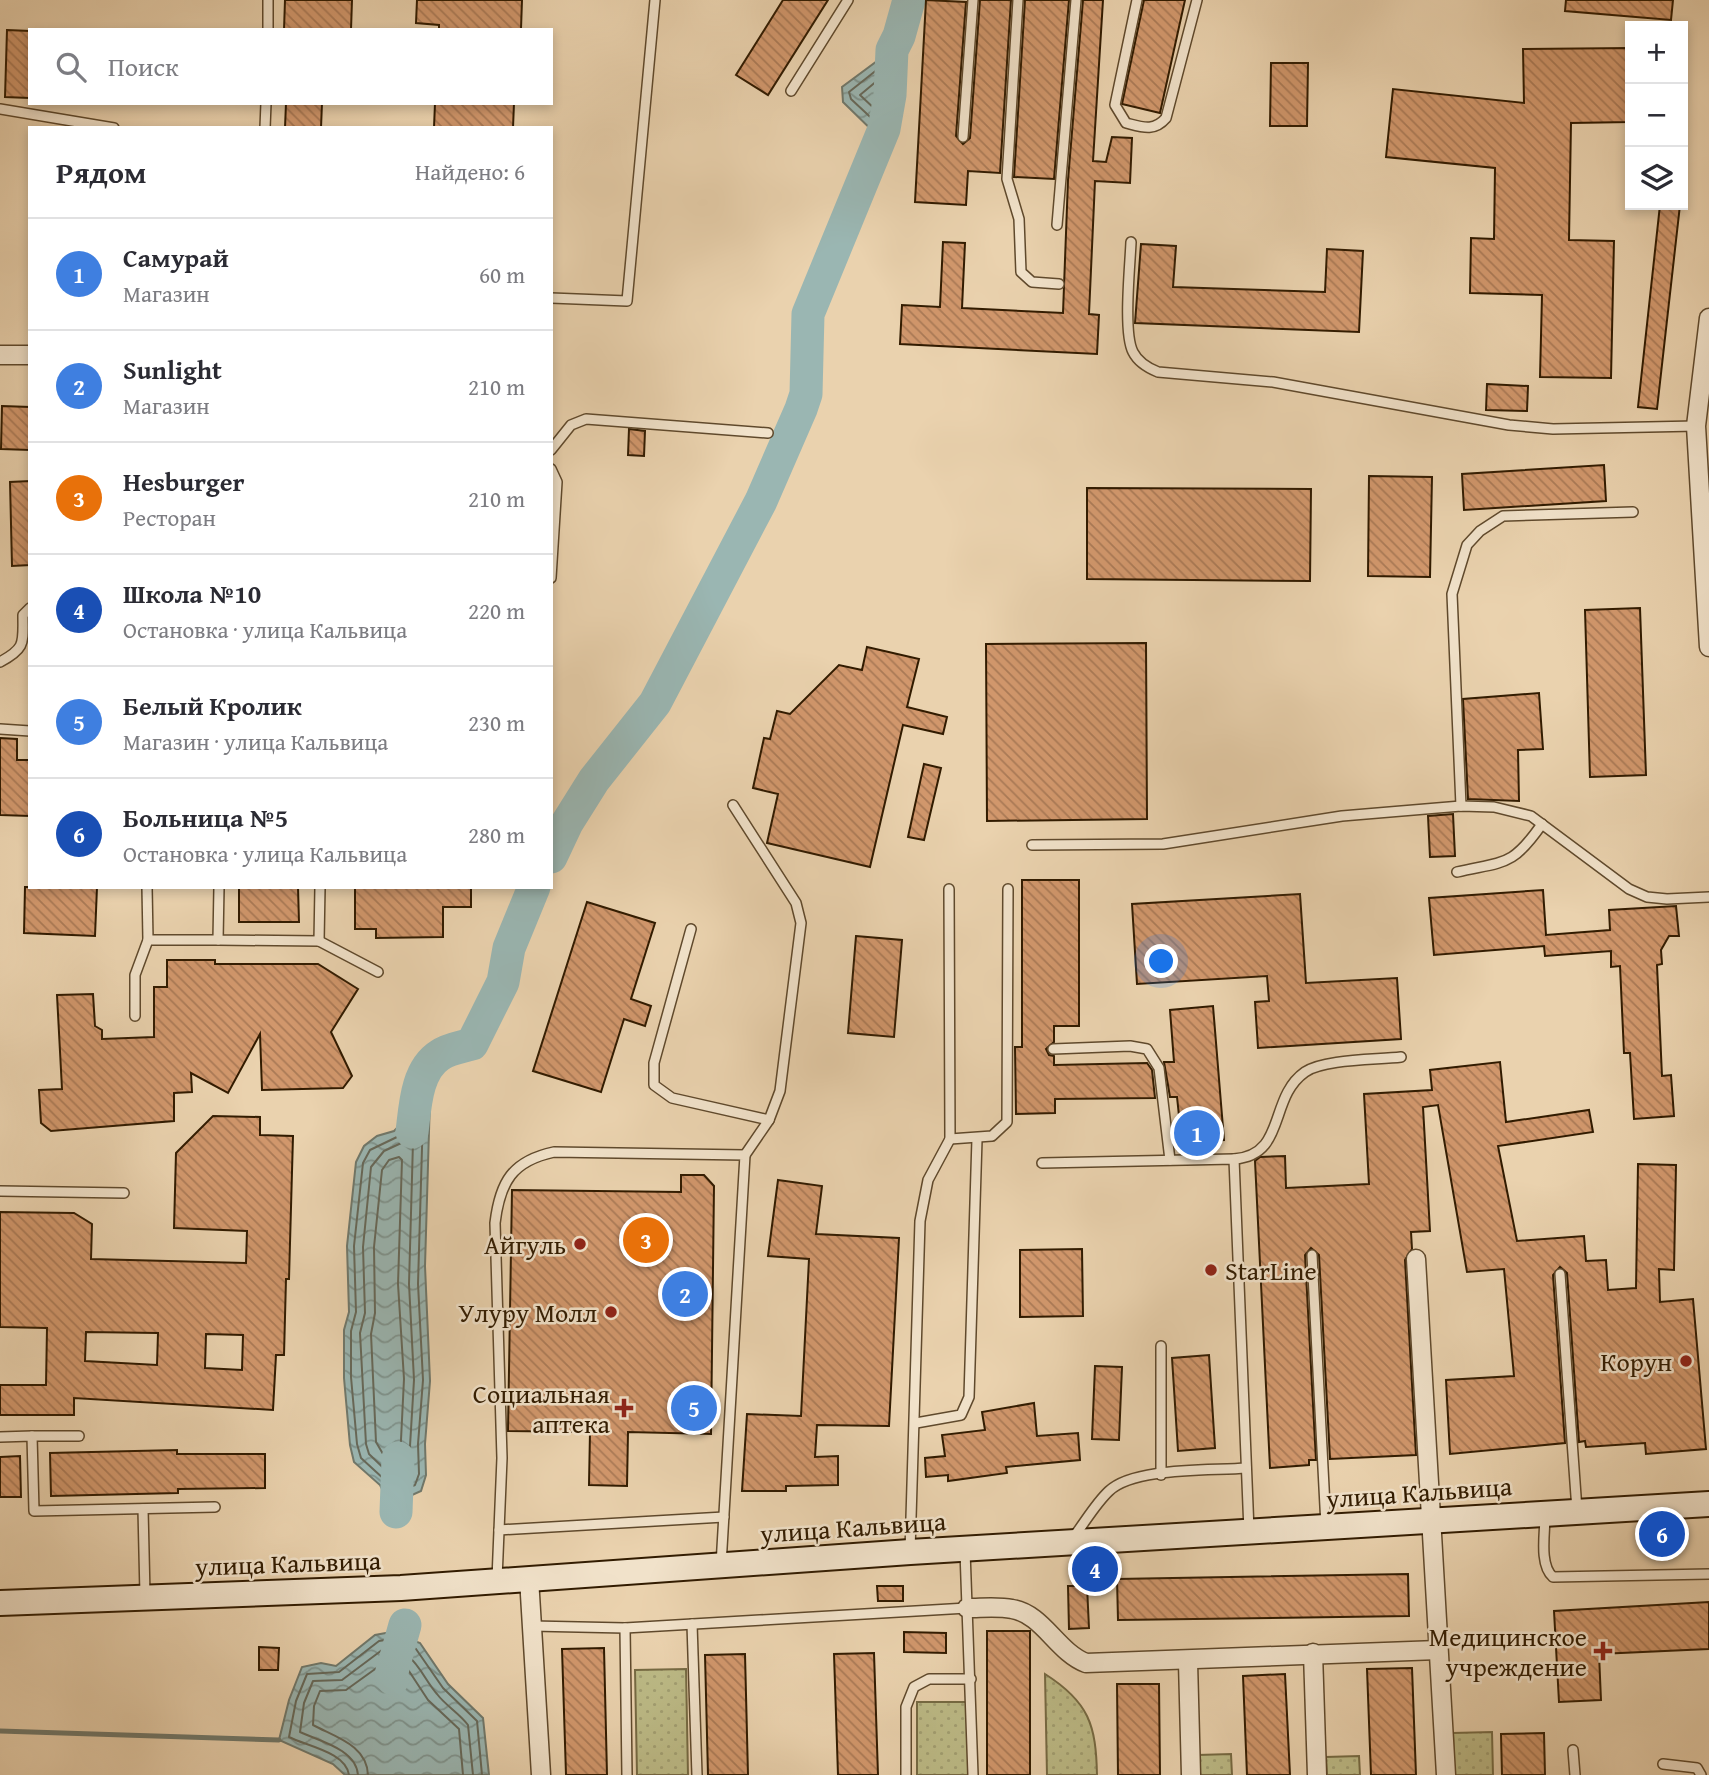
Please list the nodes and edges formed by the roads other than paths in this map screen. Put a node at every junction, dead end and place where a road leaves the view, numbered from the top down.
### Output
1 (268, 0) edge
2 (655, 0) edge
3 (848, 0) edge
4 (973, 0) edge
5 (1018, 0) edge
6 (1076, 0) edge
7 (1137, 0) edge
8 (1197, 0) edge
9 (268, 28) edge
10 (792, 92) dead end
11 (266, 105) edge
12 (0, 109) edge
13 (102, 126) edge
14 (265, 126) edge
15 (963, 137) dead end
16 (1057, 225) dead end
17 (1131, 242) dead end
18 (1059, 284) dead end
19 (553, 298) edge
20 (1709, 318) edge
21 (0, 355) edge
22 (28, 355) edge
23 (1705, 389) edge
24 (1696, 426) junction
25 (768, 433) dead end
26 (553, 448) edge
27 (553, 473) edge
28 (1633, 512) dead end
29 (553, 546) edge
30 (28, 610) edge
31 (1709, 647) edge
32 (0, 662) edge
33 (0, 729) edge
34 (28, 731) edge
35 (733, 805) dead end
36 (1461, 806) junction
37 (1542, 824) junction
38 (1032, 845) dead end
39 (1457, 872) dead end
40 (147, 889) edge
41 (219, 889) edge
42 (320, 889) edge
43 (949, 889) dead end
44 (1008, 889) dead end
45 (1709, 897) edge
46 (691, 929) dead end
47 (148, 940) junction
48 (218, 940) junction
49 (319, 942) junction
50 (377, 972) dead end
51 (135, 1016) dead end
52 (1053, 1049) dead end
53 (1401, 1057) dead end
54 (769, 1120) junction
55 (950, 1139) junction
56 (977, 1139) junction
57 (745, 1155) junction
58 (1234, 1159) junction
59 (1170, 1160) junction
60 (1042, 1163) dead end
61 (0, 1191) edge
62 (124, 1193) dead end
63 (1312, 1255) dead end
64 (1416, 1259) dead end
65 (1560, 1275) dead end
66 (1161, 1346) dead end
67 (916, 1423) junction
68 (32, 1436) junction
69 (79, 1436) dead end
70 (0, 1437) edge
71 (1246, 1468) junction
72 (1161, 1475) junction
73 (1709, 1504) edge
74 (215, 1507) dead end
75 (143, 1509) junction
76 (1577, 1512) junction
77 (1545, 1514) junction
78 (724, 1517) junction
79 (1431, 1520) junction
80 (1326, 1528) junction
81 (499, 1530) junction
82 (1249, 1533) junction
83 (1069, 1543) junction
84 (965, 1549) junction
85 (910, 1552) junction
86 (721, 1566) junction
87 (1709, 1574) edge
88 (529, 1578) junction
89 (497, 1580) junction
90 (145, 1598) junction
91 (0, 1603) edge
92 (968, 1608) junction
93 (692, 1624) junction
94 (531, 1626) junction
95 (625, 1628) junction
96 (1438, 1650) junction
97 (1313, 1653) junction
98 (1188, 1662) junction
99 (971, 1679) junction
100 (1573, 1750) dead end
101 (1663, 1765) dead end
102 (541, 1775) edge
103 (627, 1775) edge
104 (697, 1775) edge
105 (906, 1775) edge
106 (973, 1775) edge
107 (1191, 1775) edge
108 (1317, 1775) edge
109 (1446, 1775) edge
110 (1575, 1775) edge
111 (1701, 1775) edge

1 - 9 lane
2 - 19 lane
3 - 10 lane
4 - 15 lane
5 - 18 lane
6 - 16 lane
7 - 8 lane
11 - 14 lane
12 - 13 lane
17 - 24 lane
20 - 23 street
21 - 22 street
23 - 24 street
24 - 31 street
25 - 26 lane
27 - 29 lane
28 - 36 lane
30 - 32 lane
33 - 34 lane
35 - 54 lane
36 - 37 lane
36 - 38 lane
37 - 39 lane
37 - 45 lane
40 - 47 lane
41 - 48 lane
42 - 49 lane
43 - 55 lane
44 - 56 lane
46 - 54 lane
47 - 48 lane
47 - 51 lane
48 - 49 lane
49 - 50 lane
52 - 59 lane
53 - 58 lane
54 - 57 lane
55 - 56 lane
55 - 67 lane
56 - 67 lane
57 - 78 lane
57 - 81 lane
58 - 59 lane
58 - 71 lane
59 - 60 lane
61 - 62 lane
63 - 80 lane
64 - 79 street
65 - 76 lane
66 - 72 lane
67 - 85 lane
68 - 69 lane
68 - 70 lane
68 - 75 lane
71 - 72 lane
71 - 82 lane
72 - 83 lane
73 - 76 street, улица Кальвица
74 - 75 lane
75 - 90 lane
76 - 77 street, улица Кальвица
77 - 79 street, улица Кальвица
77 - 87 lane
78 - 81 lane
78 - 86 lane
79 - 80 street, улица Кальвица
79 - 96 street
80 - 82 street, улица Кальвица
81 - 89 lane
82 - 83 street, улица Кальвица
83 - 84 street, улица Кальвица
84 - 85 street, улица Кальвица
84 - 92 lane
85 - 86 street, улица Кальвица
86 - 88 street, улица Кальвица
88 - 89 street, улица Кальвица
88 - 94 street
89 - 90 street, улица Кальвица
90 - 91 street, улица Кальвица
92 - 93 lane
92 - 98 street
92 - 99 lane
93 - 95 lane
93 - 104 lane
94 - 95 lane
94 - 102 street
95 - 103 lane
96 - 97 street
96 - 109 street
97 - 98 street
97 - 108 street
98 - 107 street
99 - 105 lane
99 - 106 lane
100 - 110 lane
101 - 111 lane

